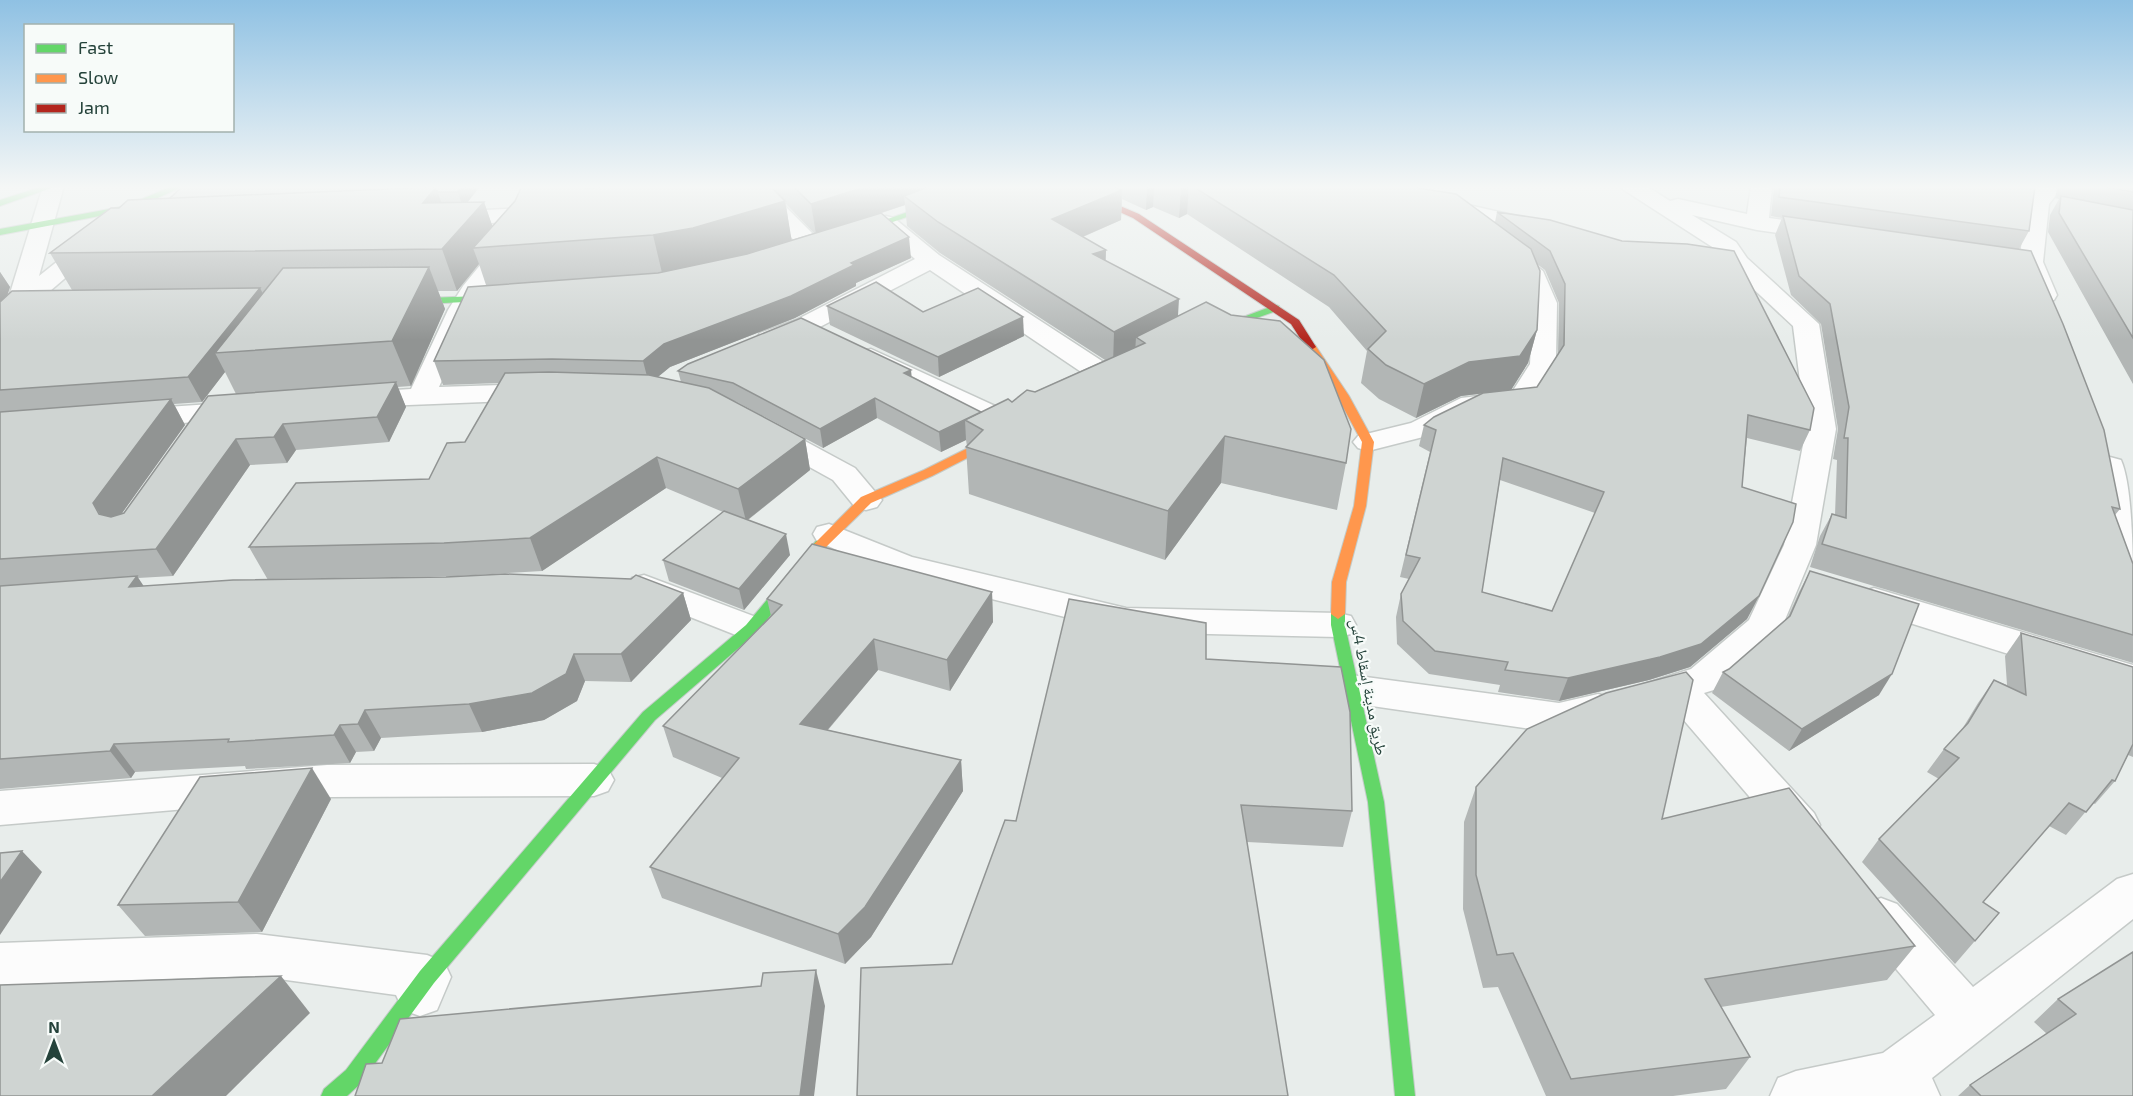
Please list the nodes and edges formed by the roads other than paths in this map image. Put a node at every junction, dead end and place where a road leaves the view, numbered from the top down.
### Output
1 (42, 237) edge
2 (108, 237) edge
3 (514, 237) edge
4 (807, 237) edge
5 (842, 237) edge
6 (905, 237) edge
7 (1168, 237) edge
8 (1482, 237) edge
9 (1712, 237) edge
10 (2031, 237) edge
11 (817, 245) joint
12 (931, 260) junction
13 (524, 297) edge
14 (466, 300) junction
15 (385, 302) edge
16 (31, 305) junction
17 (1275, 308) junction
18 (2058, 322) edge
19 (0, 324) edge
20 (805, 325) junction
21 (1191, 338) edge
22 (743, 350) edge
23 (1112, 380) edge
24 (230, 386) edge
25 (559, 392) edge
26 (422, 396) junction
27 (329, 402) edge
28 (269, 408) edge
29 (210, 414) junction
30 (116, 420) edge
31 (746, 420) edge
32 (1023, 425) joint
33 (2103, 440) edge
34 (1368, 442) junction
35 (189, 443) edge
36 (866, 500) junction
37 (830, 534) junction
38 (2128, 538) edge
39 (1788, 574) junction
40 (616, 579) edge
41 (2133, 585) edge
42 (1338, 625) junction
43 (751, 629) junction
44 (2133, 679) edge
45 (1677, 687) junction
46 (1351, 689) junction
47 (594, 780) junction
48 (0, 808) edge
49 (1827, 857) edge
50 (1859, 893) edge
51 (2133, 893) edge
52 (0, 964) edge
53 (427, 977) junction
54 (1969, 1018) junction
55 (1904, 1086) edge
56 (331, 1096) edge
57 (380, 1096) edge
58 (1405, 1096) edge
59 (1796, 1096) edge

1 - 16 street
2 - 16 street
3 - 14 street
4 - 11 street
5 - 11 street
6 - 12 street
7 - 17 street
8 - 34 street
9 - 39 street
10 - 18 street
12 - 20 street
12 - 23 street
13 - 14 street
14 - 15 street
14 - 26 street
16 - 19 street
17 - 21 street
17 - 34 street
20 - 22 street
20 - 32 street
24 - 29 street
25 - 26 street
26 - 27 street
28 - 29 street
29 - 30 street
29 - 35 street
31 - 36 street
32 - 36 street
33 - 38 street
34 - 42 street, طريق مدينة إسقاط 4س
36 - 37 street
37 - 42 street
37 - 43 street
38 - 41 street
39 - 44 street
39 - 45 street
40 - 43 street
42 - 46 street, طريق مدينة إسقاط 4س
43 - 47 street
45 - 46 street
45 - 49 street
46 - 58 street, طريق مدينة إسقاط 4س
47 - 48 street
47 - 53 street
50 - 54 street
51 - 54 street
52 - 53 street
53 - 56 street
53 - 57 street
54 - 55 street
55 - 59 street

